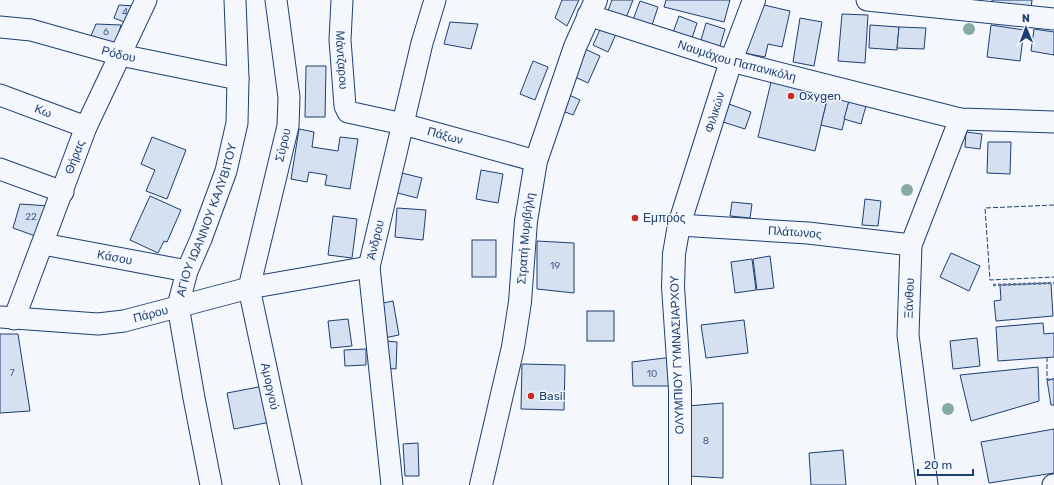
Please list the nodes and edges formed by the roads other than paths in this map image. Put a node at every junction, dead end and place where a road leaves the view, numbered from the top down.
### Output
1 (146, 0) edge
2 (235, 0) edge
3 (276, 0) edge
4 (342, 0) edge
5 (435, 0) edge
6 (754, 0) edge
7 (867, 0) edge
8 (592, 8) edge
9 (1054, 19) edge
10 (0, 27) edge
11 (120, 55) junction
12 (731, 61) junction
13 (238, 79) junction
14 (0, 95) edge
15 (354, 114) joint
16 (960, 119) junction
17 (1054, 122) edge
18 (403, 124) junction
19 (86, 128) junction
20 (536, 161) junction
21 (0, 169) edge
22 (62, 192) junction
23 (679, 225) junction
24 (43, 244) junction
25 (911, 245) junction
26 (369, 267) junction
27 (187, 270) junction
28 (250, 288) junction
29 (178, 306) junction
30 (7, 318) edge
31 (211, 485) edge
32 (291, 485) edge
33 (392, 485) edge
34 (481, 485) edge
35 (680, 485) edge
36 (927, 485) edge

1 - 11 street, Θήρας
2 - 13 street, ΑΓΙΟΥ ΙΩΑΝΝΟΥ ΚΑΛΥΒΙΤΟΥ
3 - 28 street, Σύρου
4 - 15 street, Μάντζαρου
5 - 18 street, Άνδρου
6 - 12 main road, Φιλικών
7 - 9 street
8 - 12 street, Ναυμάχου Παπανικόλη
8 - 20 main road, Στρατή Μυριβήλη
10 - 11 street, Ρόδου
11 - 13 street, Ρόδου
11 - 19 street, Θήρας
12 - 16 street, Ναυμάχου Παπανικόλη
12 - 23 main road, Φιλικών
13 - 27 street, ΑΓΙΟΥ ΙΩΑΝΝΟΥ ΚΑΛΥΒΙΤΟΥ
14 - 19 street, Κω
15 - 18 street, Πάξων
16 - 17 street, Ναυμάχου Παπανικόλη
16 - 25 street, Ξάνθου
18 - 20 street, Πάξων
18 - 26 street, Άνδρου
19 - 22 street, Θήρας
20 - 34 main road, Στρατή Μυριβήλη
21 - 22 street
22 - 24 street, Θήρας
23 - 25 street, Πλάτωνος
23 - 35 main road, ΟΛΥΜΠΙΟΥ ΓΥΜΝΑΣΙΑΡΧΟΥ
24 - 27 street, Κάσου
24 - 30 street, Θήρας
25 - 36 street, Ξάνθου
26 - 28 street, Πάρου
26 - 33 street, Άνδρου
27 - 29 street, ΑΓΙΟΥ ΙΩΑΝΝΟΥ ΚΑΛΥΒΙΤΟΥ
28 - 29 street, Πάρου
28 - 32 street, Αμοργού
29 - 30 street, Πάρου
29 - 31 street, ΑΓΙΟΥ ΙΩΑΝΝΟΥ ΚΑΛΥΒΙΤΟΥ

